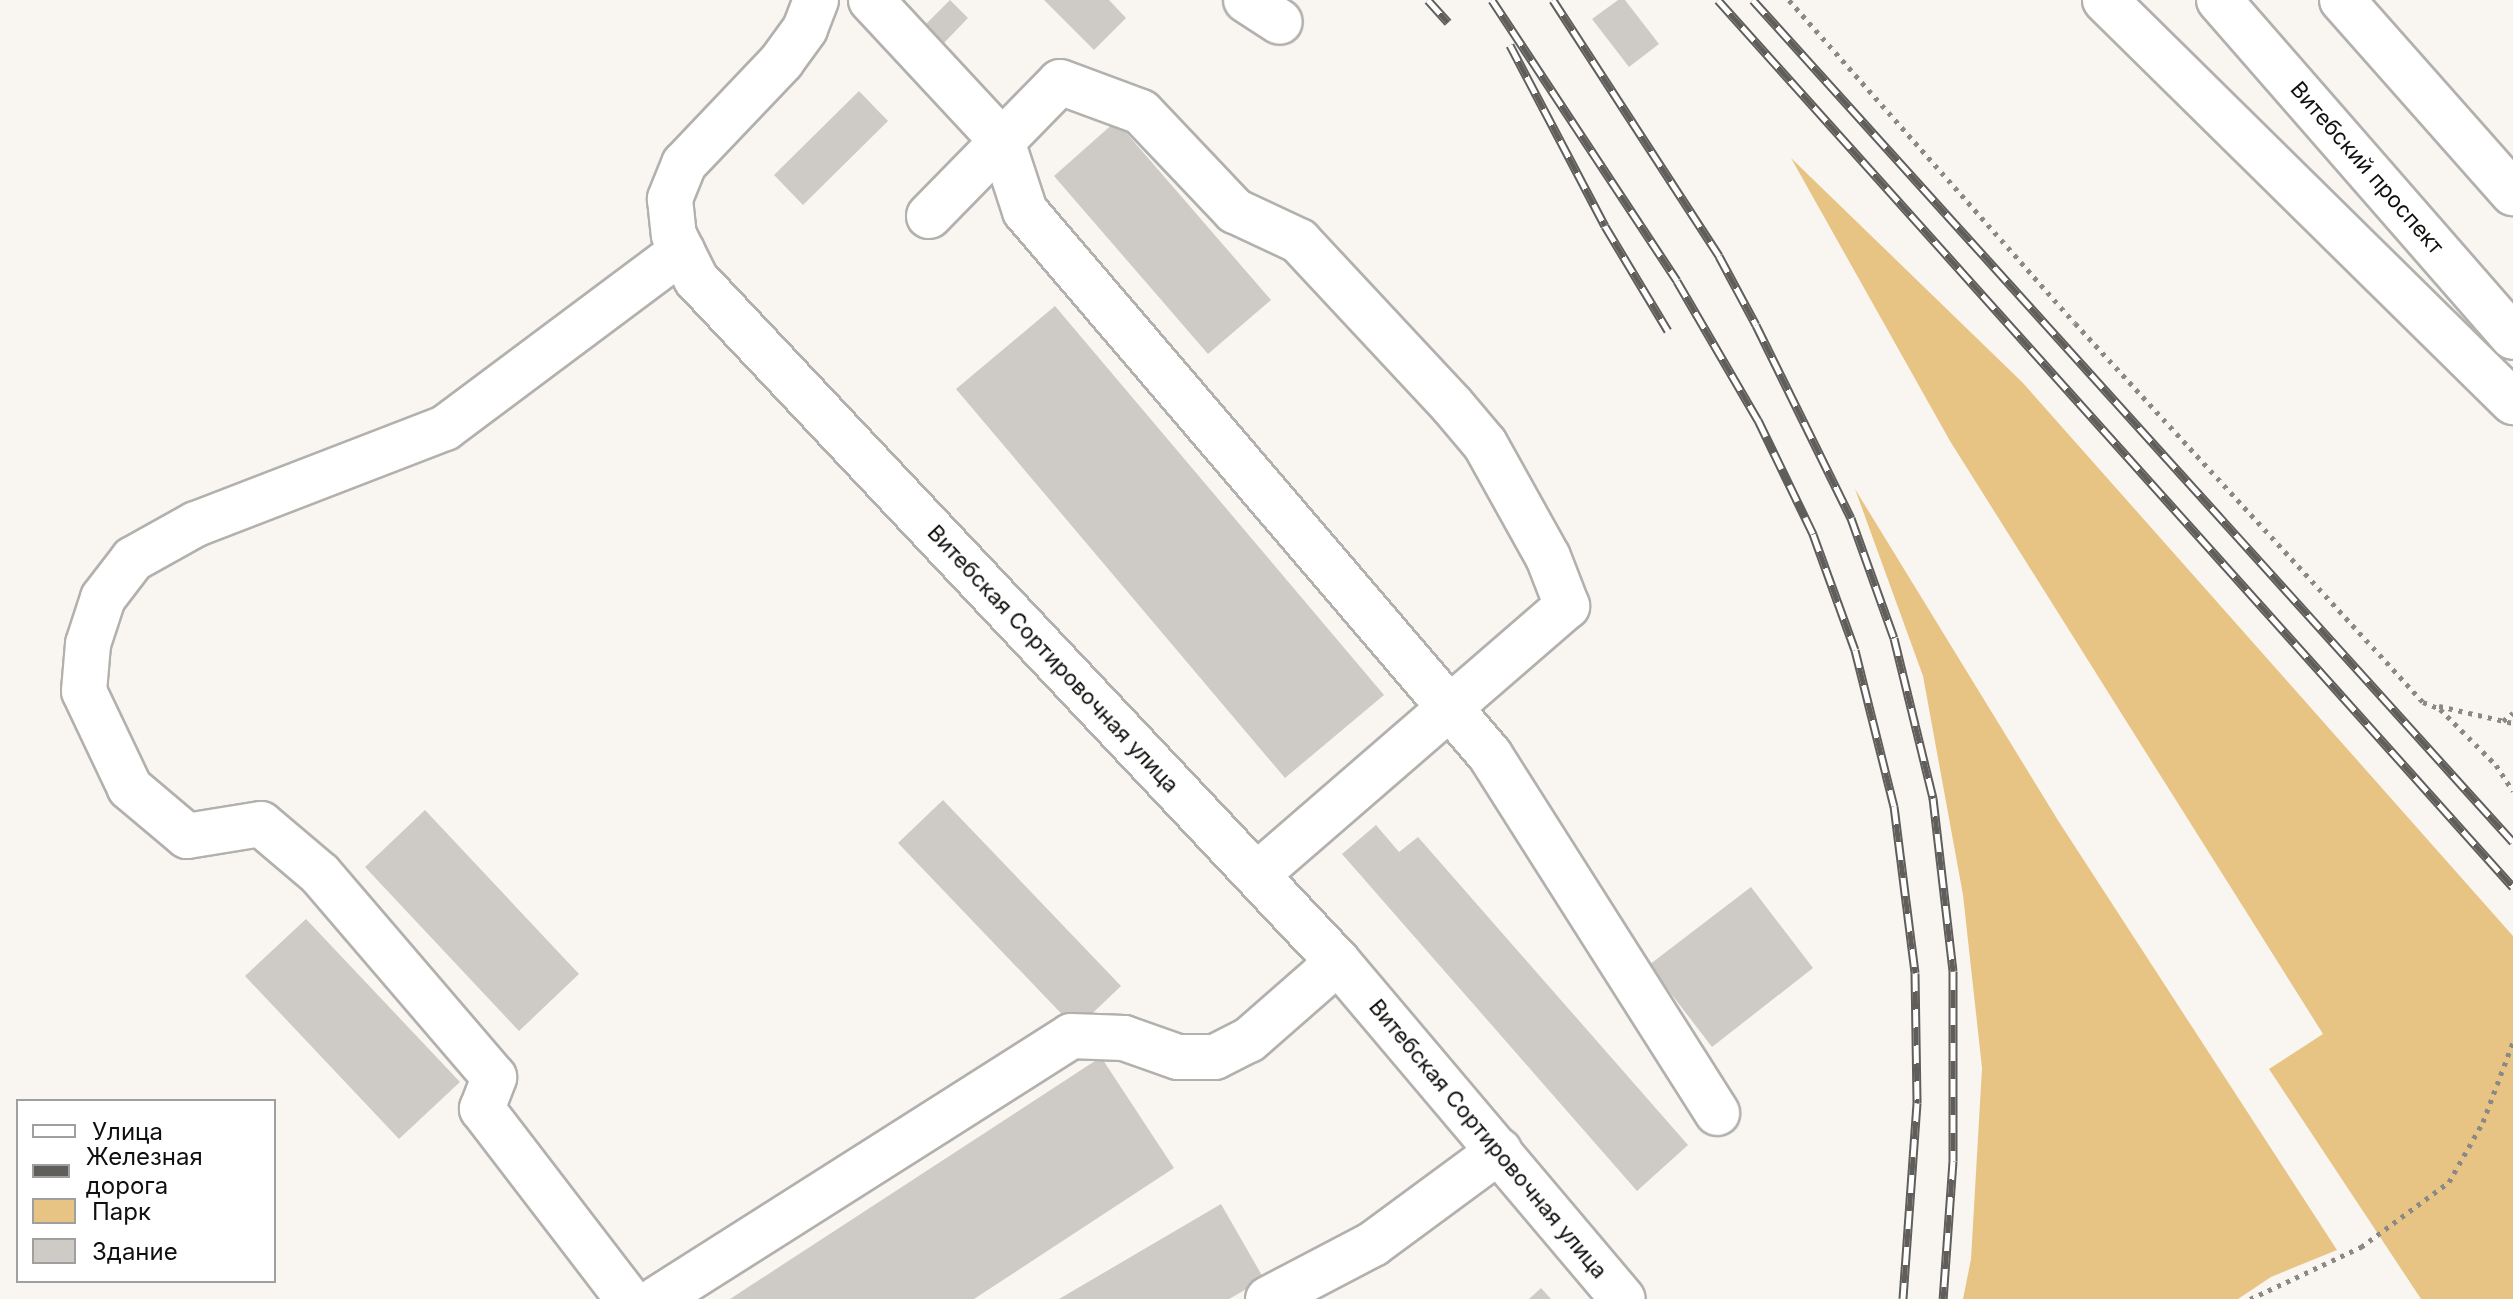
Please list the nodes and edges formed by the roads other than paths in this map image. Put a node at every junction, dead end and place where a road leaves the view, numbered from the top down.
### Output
1 (816, 0) edge
2 (871, 0) edge
3 (2105, 0) edge
4 (2219, 0) edge
5 (2342, 0) edge
6 (1002, 141) junction
7 (2513, 193) edge
8 (929, 216) dead end
9 (682, 251) junction
10 (2513, 337) edge
11 (2513, 402) edge
12 (1450, 707) junction
13 (1257, 875) junction
14 (1338, 962) junction
15 (1717, 1113) dead end
16 (1499, 1151) junction
17 (628, 1299) edge
18 (657, 1299) edge
19 (1268, 1299) edge
20 (1623, 1299) edge

1 - 9 street, Витебская Сортировочная улица
2 - 6 street
3 - 11 street
4 - 10 street, Витебский проспект
5 - 7 street
6 - 8 street
6 - 12 street
6 - 12 street
9 - 13 street, Витебская Сортировочная улица
9 - 17 street
12 - 13 street
12 - 15 street
13 - 14 street, Витебская Сортировочная улица
14 - 16 street, Витебская Сортировочная улица
14 - 18 street
16 - 19 street
16 - 20 street, Витебская Сортировочная улица

